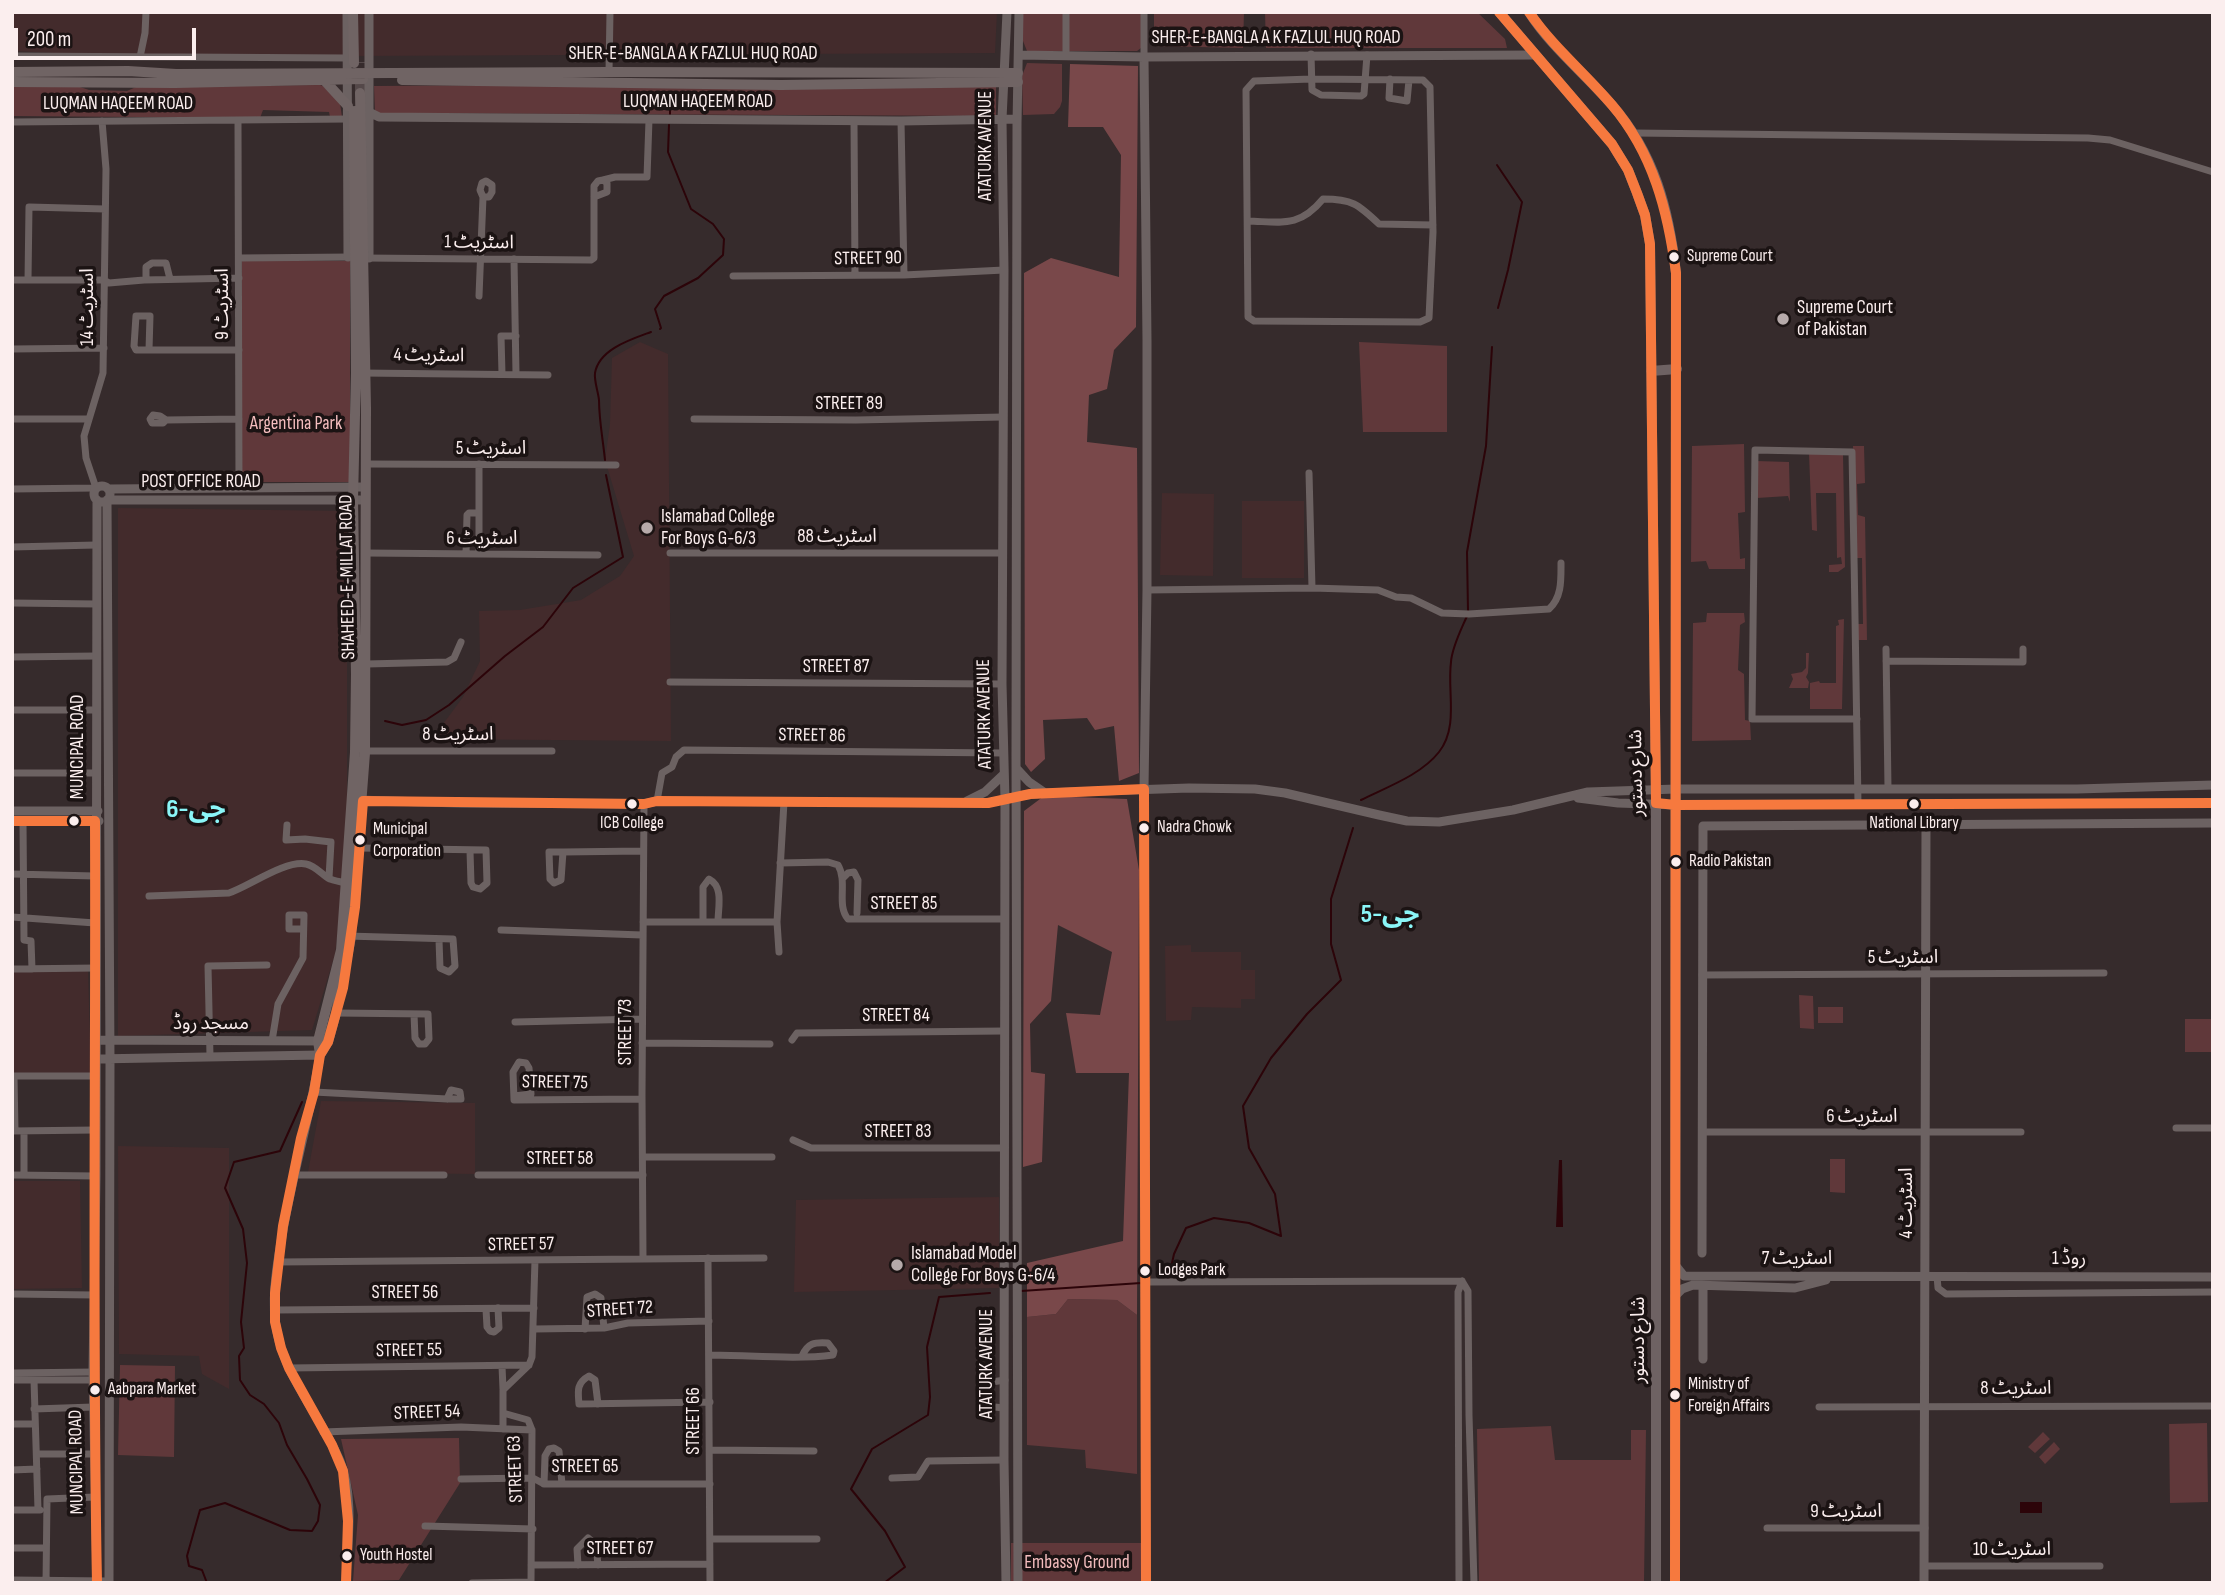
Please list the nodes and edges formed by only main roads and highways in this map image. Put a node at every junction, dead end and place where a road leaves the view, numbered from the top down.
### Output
1 (354, 12) edge
2 (359, 12) edge
3 (1490, 12) edge
4 (1499, 12) edge
5 (1529, 12) edge
6 (1515, 32) junction
7 (12, 72) edge
8 (349, 76) junction
9 (368, 76) junction
10 (1004, 77) junction
11 (1018, 77) road end
12 (324, 80) junction
13 (12, 82) edge
14 (357, 92) tunnel mouth
15 (348, 106) road end
16 (1677, 369) junction
17 (1651, 371) junction
18 (361, 373) junction
19 (1676, 605) junction
20 (1653, 606) junction
21 (364, 671) junction
22 (358, 800) junction
23 (347, 936) junction
24 (323, 1041) junction
25 (320, 1055) road end
26 (1656, 1583) edge
27 (1675, 1583) edge

1 - 2 main road
3 - 6 main road
4 - 6 main road, شارع دستور
5 - 16 main road, شارع دستور
6 - 17 main road, شارع دستور
7 - 8 main road
8 - 9 main road
8 - 12 main road
9 - 10 main road, SHER-E-BANGLA A K FAZLUL HUQ ROAD
9 - 10 main road, SHER-E-BANGLA A K FAZLUL HUQ ROAD
10 - 11 main road, SHER-E-BANGLA A K FAZLUL HUQ ROAD
12 - 13 main road
12 - 15 main road
14 - 18 main road, SHAHEED-E-MILLAT ROAD
16 - 17 main road
16 - 19 main road, شارع دستور
17 - 20 main road, شارع دستور
18 - 21 main road, SHAHEED-E-MILLAT ROAD
18 - 21 main road, SHAHEED-E-MILLAT ROAD
19 - 20 main road
19 - 27 main road, شارع دستور
20 - 26 main road, شارع دستور
21 - 22 main road, SHAHEED-E-MILLAT ROAD
21 - 22 main road, SHAHEED-E-MILLAT ROAD
22 - 23 main road, SHAHEED-E-MILLAT ROAD
22 - 23 main road, SHAHEED-E-MILLAT ROAD
23 - 24 main road, SHAHEED-E-MILLAT ROAD
23 - 24 main road, SHAHEED-E-MILLAT ROAD
24 - 25 main road, SHAHEED-E-MILLAT ROAD

